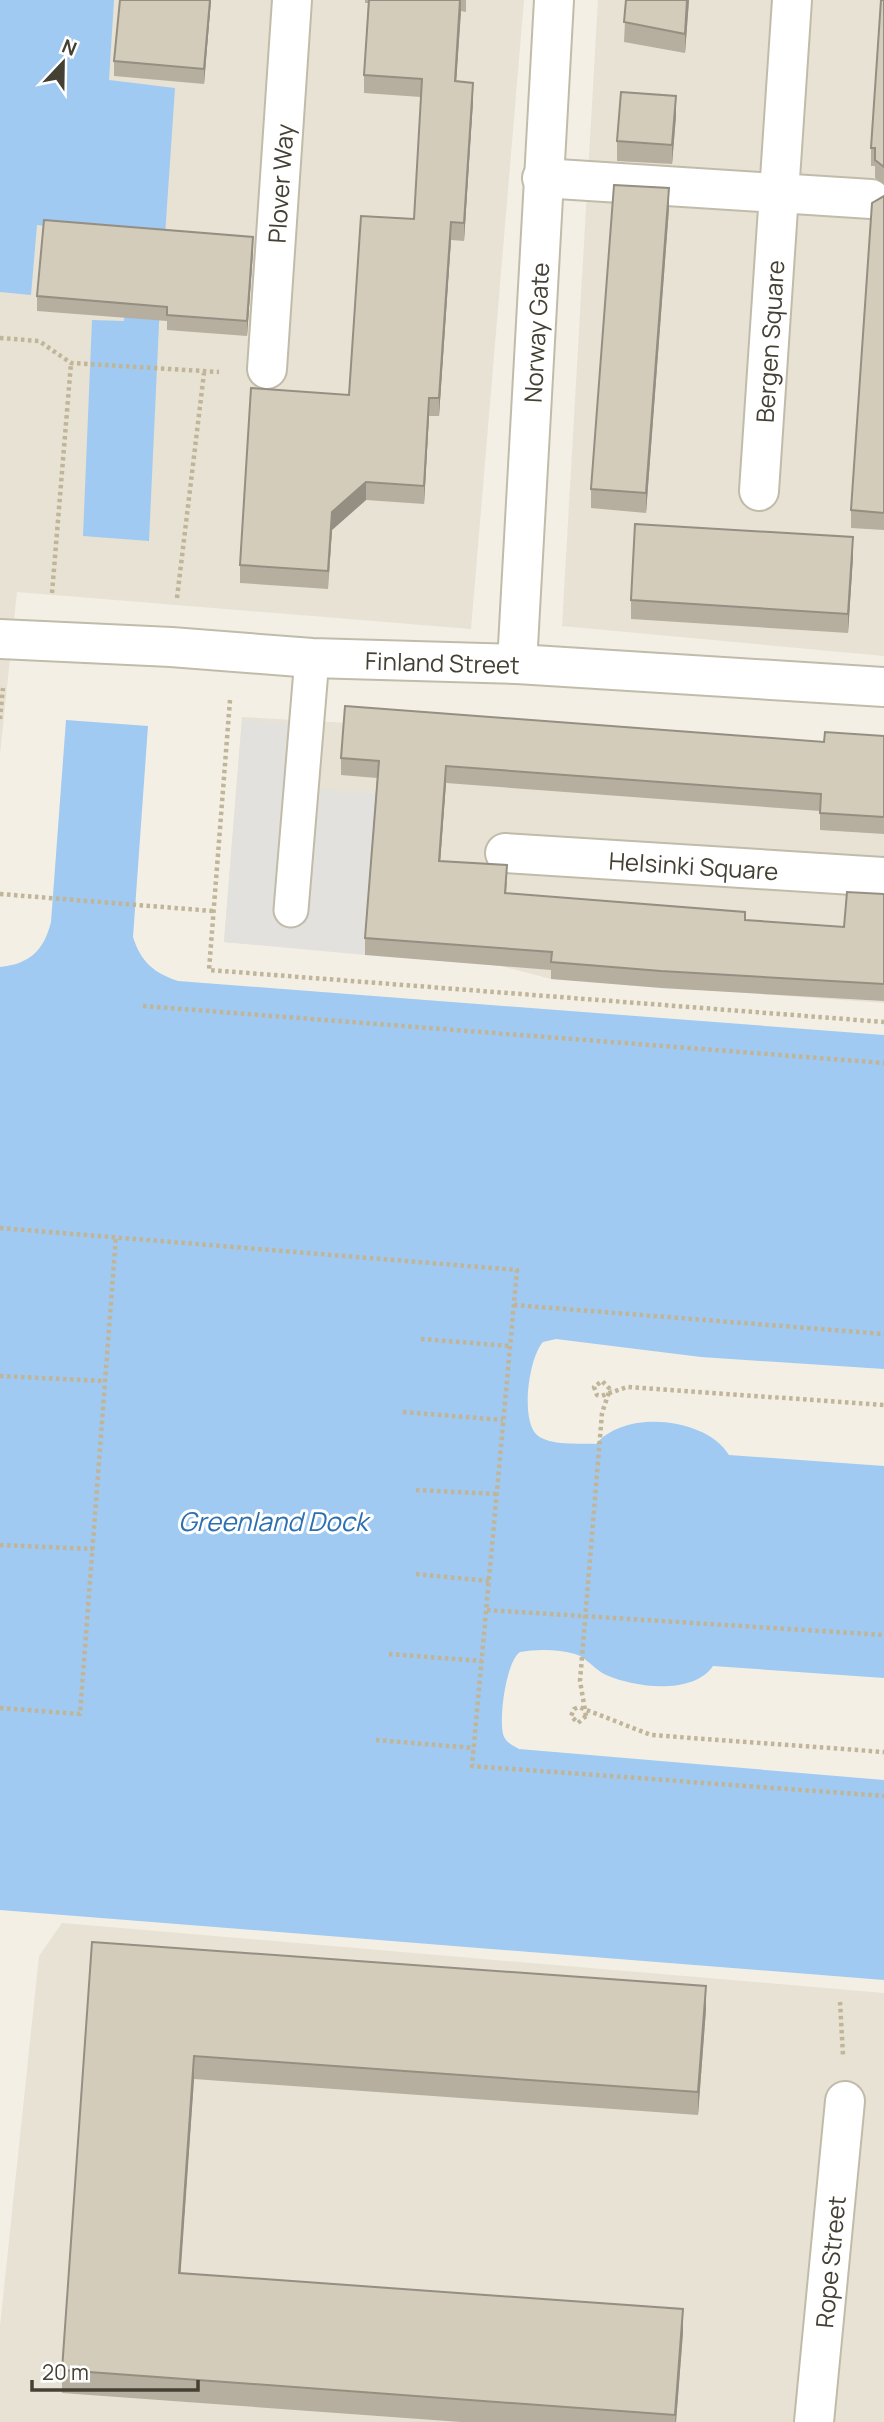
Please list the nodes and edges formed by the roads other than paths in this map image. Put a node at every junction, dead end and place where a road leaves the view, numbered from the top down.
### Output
1 (292, 0) edge
2 (554, 0) edge
3 (792, 0) edge
4 (542, 178) junction
5 (779, 192) junction
6 (871, 199) dead end
7 (267, 369) dead end
8 (759, 491) dead end
9 (0, 639) edge
10 (312, 658) junction
11 (517, 664) junction
12 (884, 687) edge
13 (505, 853) dead end
14 (884, 877) edge
15 (291, 910) dead end
16 (845, 2101) dead end
17 (814, 2422) edge

1 - 7 street, Plover Way
2 - 4 street, Norway Gate
3 - 5 street, Bergen Square
4 - 5 street
4 - 11 street, Norway Gate
5 - 6 street
5 - 8 street, Bergen Square
9 - 10 street, Finland Street
10 - 11 street, Finland Street
10 - 15 lane
11 - 12 street, Finland Street
13 - 14 street, Helsinki Square
16 - 17 street, Rope Street

